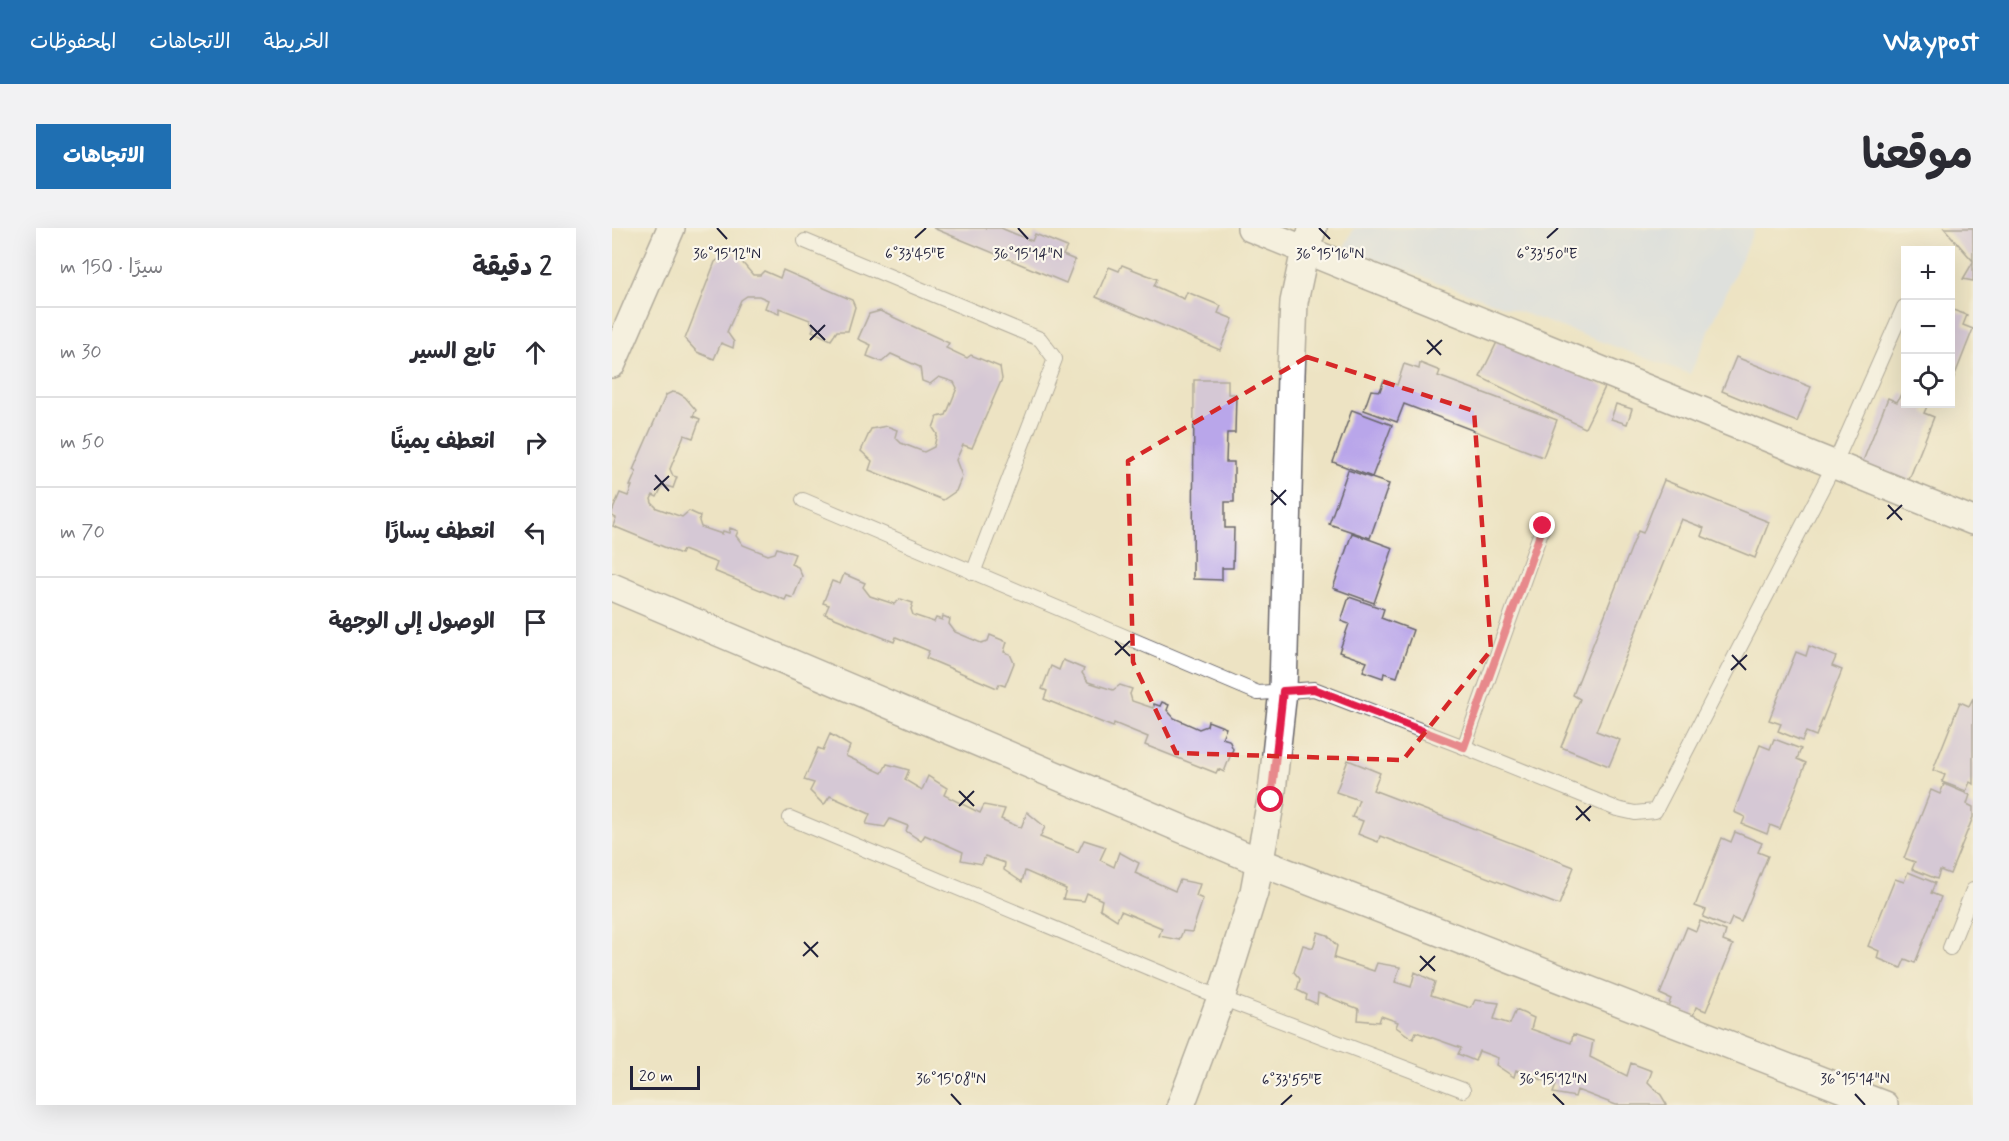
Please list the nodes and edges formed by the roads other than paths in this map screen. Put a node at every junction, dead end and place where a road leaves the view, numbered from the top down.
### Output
1 (671, 228) edge
2 (1251, 228) edge
3 (1309, 239) edge
4 (805, 241) dead end
5 (1901, 314) edge
6 (612, 364) edge
7 (1834, 465) junction
8 (803, 500) dead end
9 (1973, 521) edge
10 (1543, 526) dead end
11 (974, 573) junction
12 (612, 587) edge
13 (1283, 691) junction
14 (1464, 747) junction
15 (790, 818) dead end
16 (1260, 862) junction
17 (1973, 890) edge
18 (1950, 948) dead end
19 (1221, 998) junction
20 (1463, 1090) dead end
21 (1181, 1105) edge
22 (1884, 1105) edge

1 - 6 street
2 - 3 street
3 - 7 street
3 - 13 street
4 - 11 lane
5 - 7 lane
7 - 9 street
7 - 14 lane
8 - 11 lane
10 - 14 lane
11 - 13 lane
12 - 16 street
13 - 14 lane
13 - 16 street
15 - 19 lane
16 - 19 street
16 - 22 street
17 - 18 lane
19 - 20 lane
19 - 21 street

